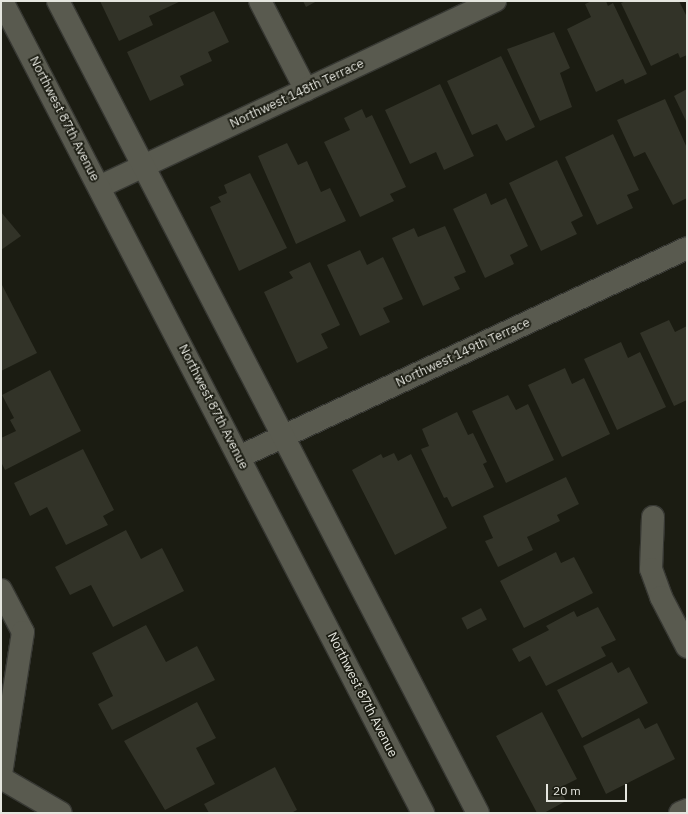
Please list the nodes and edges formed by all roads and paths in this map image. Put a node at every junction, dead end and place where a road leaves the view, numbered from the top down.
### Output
1 (2, 1) edge
2 (58, 1) edge
3 (260, 1) edge
4 (495, 1) edge
5 (306, 90) junction
6 (144, 166) junction
7 (99, 187) junction
8 (687, 248) edge
9 (283, 437) junction
10 (239, 457) junction
11 (653, 517) dead end
12 (1, 590) edge
13 (687, 647) edge
14 (1, 774) edge
15 (1, 778) edge
16 (687, 810) edge
17 (61, 813) edge
18 (423, 813) edge
19 (478, 813) edge
20 (680, 813) edge

1 - 7 main road, Northwest 87th Avenue
2 - 6 main road
3 - 5 main road
4 - 5 main road, Northwest 148th Terrace
5 - 6 main road, Northwest 148th Terrace
6 - 7 main road, Northwest 148th Terrace
6 - 9 main road
7 - 10 main road, Northwest 87th Avenue
8 - 9 main road, Northwest 149th Terrace
9 - 10 main road, Northwest 149th Terrace
9 - 19 main road
10 - 18 main road, Northwest 87th Avenue
11 - 13 main road
12 - 14 main road
15 - 17 main road
16 - 20 main road

